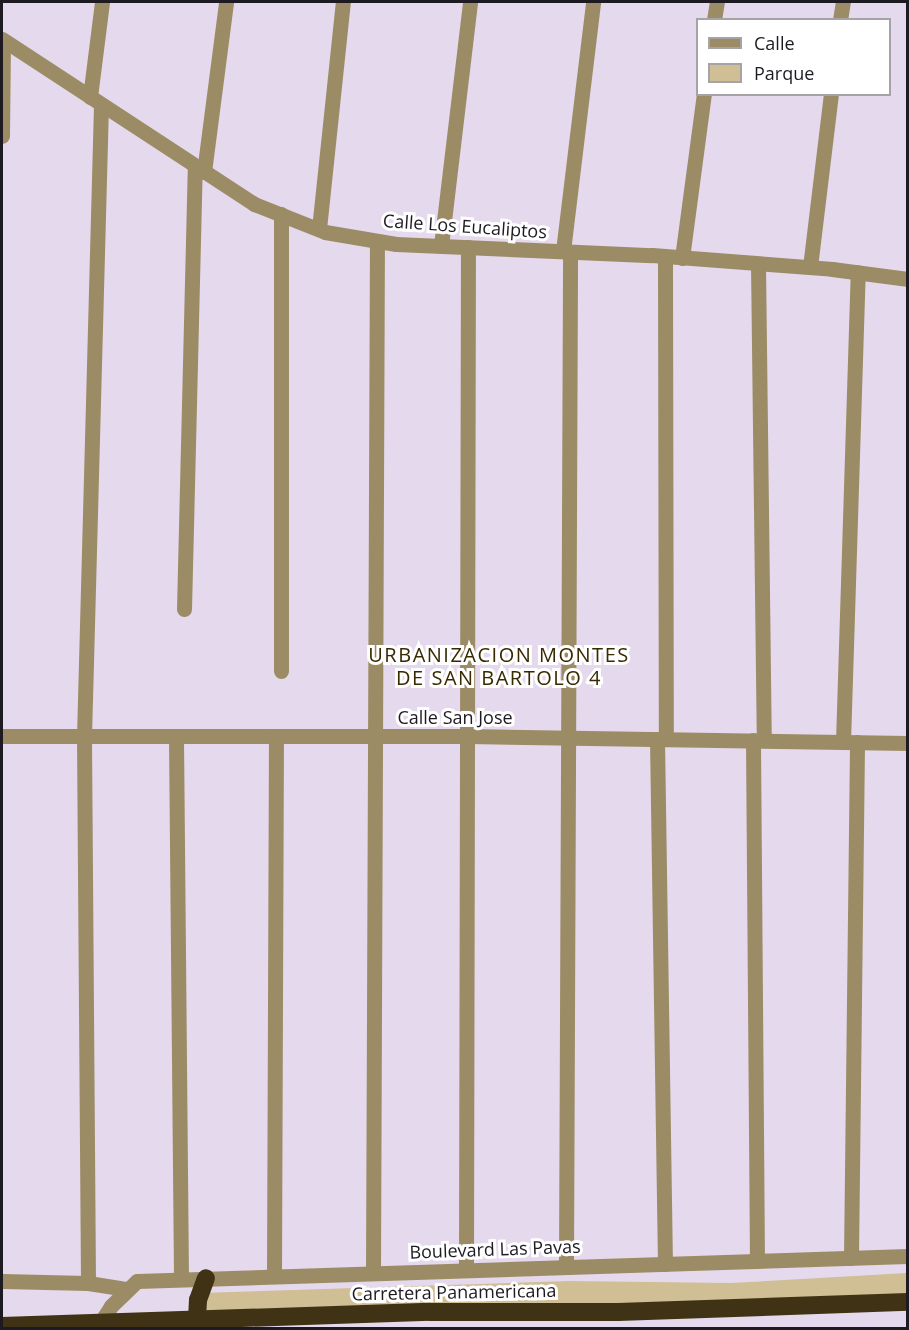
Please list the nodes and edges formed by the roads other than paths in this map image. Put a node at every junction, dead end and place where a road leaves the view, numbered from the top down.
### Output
1 (102, 2) edge
2 (226, 2) edge
3 (343, 2) edge
4 (470, 2) edge
5 (593, 2) edge
6 (717, 2) edge
7 (843, 2) edge
8 (714, 18) edge
9 (840, 18) edge
10 (2, 40) edge
11 (704, 96) edge
12 (831, 96) edge
13 (95, 101) junction
14 (2, 136) edge
15 (200, 169) junction
16 (281, 214) junction
17 (319, 229) junction
18 (377, 240) junction
19 (441, 246) junction
20 (468, 247) junction
21 (566, 252) junction
22 (665, 257) junction
23 (682, 258) junction
24 (758, 264) junction
25 (810, 267) junction
26 (858, 272) junction
27 (908, 279) edge
28 (184, 609) dead end
29 (281, 671) dead end
30 (467, 735) junction
31 (2, 736) edge
32 (276, 736) junction
33 (375, 736) junction
34 (84, 737) junction
35 (176, 737) junction
36 (570, 738) junction
37 (662, 739) junction
38 (759, 740) junction
39 (850, 742) junction
40 (908, 743) edge
41 (908, 1256) edge
42 (851, 1258) junction
43 (757, 1261) junction
44 (665, 1264) junction
45 (566, 1267) junction
46 (466, 1270) junction
47 (373, 1273) junction
48 (274, 1276) junction
49 (206, 1278) junction
50 (181, 1279) junction
51 (2, 1281) edge
52 (88, 1283) junction
53 (126, 1289) junction
54 (908, 1302) edge
55 (197, 1319) junction
56 (102, 1320) junction
57 (2, 1326) edge

1 - 13 street
2 - 15 street
3 - 17 street
4 - 19 street
5 - 21 street
6 - 8 street
7 - 9 street
10 - 13 street, Calle Los Eucaliptos
10 - 14 street
11 - 23 street
12 - 25 street
13 - 15 street, Calle Los Eucaliptos
13 - 34 street
15 - 16 street, Calle Los Eucaliptos
15 - 28 street
16 - 17 street, Calle Los Eucaliptos
16 - 29 street
17 - 18 street, Calle Los Eucaliptos
18 - 19 street, Calle Los Eucaliptos
18 - 33 street
19 - 20 street, Calle Los Eucaliptos
20 - 21 street, Calle Los Eucaliptos
20 - 30 street
21 - 22 street, Calle Los Eucaliptos
21 - 36 street
22 - 23 street, Calle Los Eucaliptos
22 - 37 street
23 - 24 street, Calle Los Eucaliptos
24 - 25 street, Calle Los Eucaliptos
24 - 38 street
25 - 26 street, Calle Los Eucaliptos
26 - 27 street, Calle Los Eucaliptos
26 - 39 street
30 - 33 street, Calle San Jose
30 - 36 street, Calle San Jose
30 - 46 street
31 - 34 street, Calle San Jose
32 - 33 street, Calle San Jose
32 - 35 street, Calle San Jose
32 - 48 street
33 - 47 street
34 - 35 street, Calle San Jose
34 - 52 street
35 - 50 street
36 - 37 street, Calle San Jose
36 - 45 street
37 - 38 street, Calle San Jose
37 - 44 street
38 - 39 street, Calle San Jose
38 - 43 street
39 - 40 street, Calle San Jose
39 - 42 street
41 - 42 street, Boulevard Las Pavas
42 - 43 street, Boulevard Las Pavas
43 - 44 street, Boulevard Las Pavas
44 - 45 street, Boulevard Las Pavas
45 - 46 street, Boulevard Las Pavas
46 - 47 street, Boulevard Las Pavas
47 - 48 street, Boulevard Las Pavas
48 - 49 street, Boulevard Las Pavas
49 - 50 street, Boulevard Las Pavas
49 - 55 highway
50 - 53 street, Boulevard Las Pavas
51 - 52 street
52 - 53 street
53 - 56 street
54 - 55 highway, Carretera Panamericana
55 - 56 highway, Carretera Panamericana
56 - 57 highway, Carretera Panamericana

